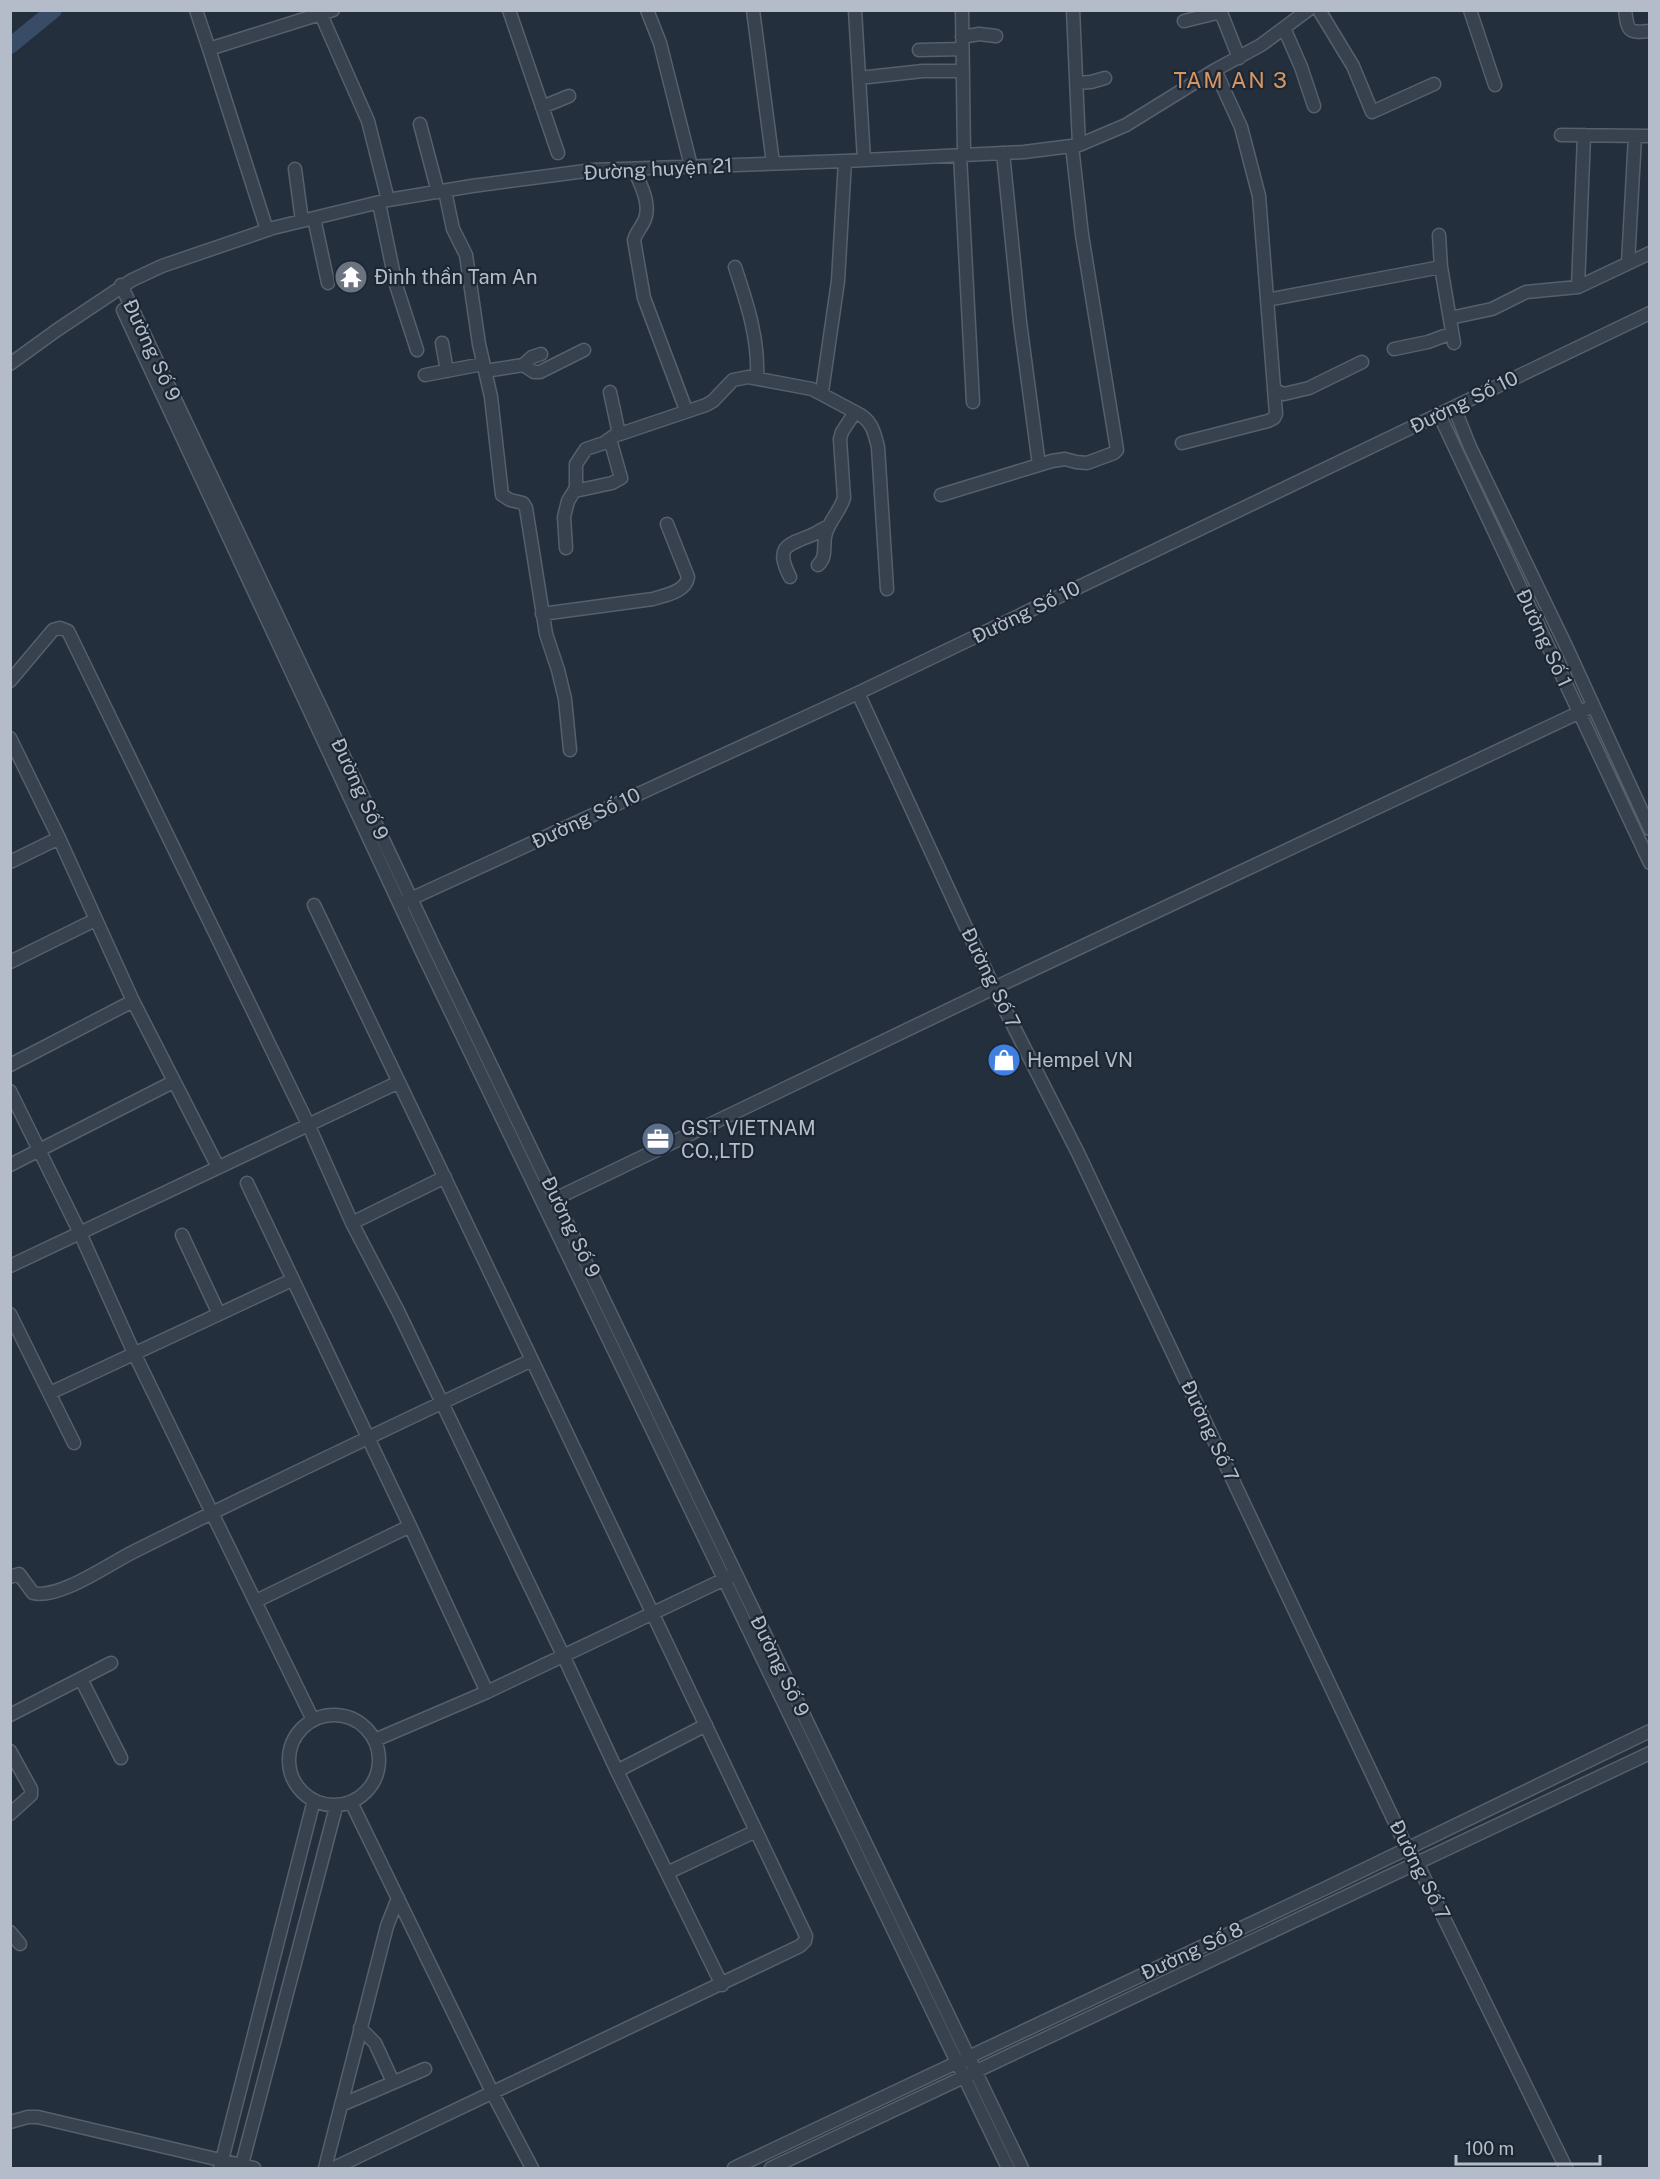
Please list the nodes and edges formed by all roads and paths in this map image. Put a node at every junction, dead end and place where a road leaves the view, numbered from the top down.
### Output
1 (195, 10) edge
2 (333, 10) edge
3 (508, 10) edge
4 (647, 10) edge
5 (753, 10) edge
6 (855, 10) edge
7 (962, 10) edge
8 (1073, 10) edge
9 (1318, 10) edge
10 (1470, 10) edge
11 (1625, 10) edge
12 (1221, 11) edge
13 (1305, 12) edge
14 (320, 13) edge
15 (1184, 21) dead end
16 (1284, 28) junction
17 (1650, 31) edge
18 (996, 36) dead end
19 (962, 43) junction
20 (209, 49) junction
21 (919, 50) dead end
22 (1239, 58) junction
23 (1215, 70) junction
24 (963, 71) junction
25 (859, 78) junction
26 (1105, 78) dead end
27 (1076, 83) junction
28 (1434, 84) dead end
29 (1495, 85) dead end
30 (569, 96) dead end
31 (1314, 106) dead end
32 (542, 107) junction
33 (420, 124) dead end
34 (1561, 135) dead end
35 (1584, 135) junction
36 (1635, 136) junction
37 (1650, 136) edge
38 (1076, 145) junction
39 (558, 153) dead end
40 (1003, 153) junction
41 (962, 155) junction
42 (864, 160) junction
43 (845, 162) junction
44 (773, 163) junction
45 (691, 166) junction
46 (295, 169) dead end
47 (634, 169) junction
48 (441, 192) junction
49 (384, 202) junction
50 (309, 219) junction
51 (267, 230) junction
52 (1439, 235) dead end
53 (1650, 253) edge
54 (1628, 263) junction
55 (735, 267) dead end
56 (1441, 267) junction
57 (328, 284) dead end
58 (1578, 287) junction
59 (117, 288) junction
60 (1267, 300) junction
61 (1650, 313) edge
62 (1450, 318) junction
63 (442, 344) dead end
64 (1394, 349) dead end
65 (417, 350) dead end
66 (584, 350) dead end
67 (541, 354) dead end
68 (1362, 362) dead end
69 (10, 364) edge
70 (523, 365) junction
71 (484, 368) junction
72 (447, 371) junction
73 (425, 375) dead end
74 (758, 378) junction
75 (1274, 390) junction
76 (610, 392) dead end
77 (822, 392) junction
78 (973, 402) dead end
79 (1454, 407) junction
80 (686, 410) junction
81 (855, 412) junction
82 (1440, 414) junction
83 (615, 436) junction
84 (1182, 443) dead end
85 (1038, 465) junction
86 (575, 491) junction
87 (941, 495) dead end
88 (667, 525) dead end
89 (829, 526) junction
90 (566, 548) dead end
91 (818, 565) dead end
92 (790, 577) dead end
93 (887, 589) dead end
94 (542, 614) junction
95 (10, 681) edge
96 (858, 693) junction
97 (1593, 706) junction
98 (1579, 712) junction
99 (10, 738) edge
100 (570, 750) dead end
101 (1650, 829) edge
102 (59, 838) junction
103 (10, 862) edge
104 (1650, 863) edge
105 (412, 898) junction
106 (399, 904) junction
107 (314, 905) dead end
108 (95, 920) junction
109 (10, 962) edge
110 (994, 987) junction
111 (133, 1001) junction
112 (10, 1065) edge
113 (173, 1082) junction
114 (399, 1082) junction
115 (10, 1091) edge
116 (308, 1124) junction
117 (40, 1151) junction
118 (10, 1165) edge
119 (218, 1167) junction
120 (446, 1178) junction
121 (247, 1183) dead end
122 (557, 1198) junction
123 (352, 1223) junction
124 (80, 1233) junction
125 (182, 1235) dead end
126 (10, 1266) edge
127 (292, 1280) junction
128 (10, 1314) edge
129 (219, 1314) junction
130 (134, 1353) junction
131 (532, 1360) junction
132 (50, 1393) junction
133 (441, 1403) junction
134 (368, 1437) junction
135 (74, 1443) dead end
136 (212, 1512) junction
137 (410, 1526) junction
138 (736, 1574) junction
139 (10, 1577) edge
140 (723, 1580) junction
141 (256, 1601) junction
142 (652, 1614) junction
143 (564, 1655) junction
144 (111, 1663) dead end
145 (81, 1679) junction
146 (487, 1692) junction
147 (10, 1714) edge
148 (313, 1720) junction
149 (705, 1725) junction
150 (1650, 1731) edge
151 (375, 1740) junction
152 (10, 1751) edge
153 (1650, 1754) edge
154 (121, 1758) dead end
155 (617, 1771) junction
156 (314, 1800) junction
157 (351, 1802) junction
158 (336, 1807) junction
159 (10, 1814) edge
160 (756, 1831) junction
161 (1407, 1848) junction
162 (1417, 1863) junction
163 (668, 1873) junction
164 (398, 1898) junction
165 (10, 1932) edge
166 (21, 1944) dead end
167 (722, 1984) junction
168 (360, 2028) junction
169 (962, 2060) junction
170 (425, 2069) dead end
171 (971, 2074) junction
172 (393, 2082) junction
173 (493, 2094) junction
174 (341, 2105) junction
175 (10, 2122) edge
176 (221, 2165) edge
177 (246, 2168) edge
178 (325, 2169) edge
179 (334, 2169) edge
180 (532, 2169) edge
181 (734, 2169) edge
182 (771, 2169) edge
183 (1008, 2169) edge
184 (1023, 2169) edge
185 (1566, 2169) edge

1 - 20 street
2 - 14 street
3 - 32 street
4 - 45 street
5 - 44 street
6 - 25 street
7 - 19 street
8 - 27 street
9 - 28 street
10 - 29 street
11 - 17 street
12 - 15 street
12 - 22 street
13 - 16 street, Đường huyện 21
14 - 20 street
14 - 49 street
16 - 22 street, Đường huyện 21
16 - 31 street
18 - 19 street
19 - 21 street
19 - 24 street
20 - 51 street
22 - 23 street, Đường huyện 21
23 - 38 street, Đường huyện 21
23 - 60 street
24 - 25 street
24 - 41 street
25 - 42 street
26 - 27 street
27 - 38 street
30 - 32 street
32 - 39 street
33 - 48 street
34 - 35 street
35 - 36 street
35 - 58 street
36 - 37 street
36 - 54 street
38 - 40 street, Đường huyện 21
38 - 85 street
40 - 41 street, Đường huyện 21
40 - 85 street
41 - 42 street, Đường huyện 21
41 - 78 street
42 - 43 street, Đường huyện 21
43 - 44 street, Đường huyện 21
43 - 77 street
44 - 45 street, Đường huyện 21
45 - 47 street, Đường huyện 21
46 - 50 street
47 - 48 street, Đường huyện 21
47 - 80 street
48 - 49 street, Đường huyện 21
48 - 71 street
49 - 50 street, Đường huyện 21
49 - 65 street
50 - 51 street, Đường huyện 21
50 - 57 street
51 - 59 street, Đường huyện 21
52 - 56 street
53 - 54 street
54 - 58 street
55 - 74 street
56 - 60 street
56 - 62 street
58 - 62 street
59 - 69 street, Đường huyện 21
59 - 105 street, Đường Số 9
59 - 106 street, Đường Số 9
60 - 75 street
61 - 79 street, Đường Số 10
62 - 64 street
63 - 72 street
66 - 70 street
67 - 70 street
68 - 75 street
70 - 71 street
71 - 72 street
71 - 94 street
72 - 73 street
74 - 77 street
74 - 80 street
75 - 84 street
76 - 83 street
77 - 81 street
79 - 82 street, Đường Số 10
79 - 97 street, Đường Số 1
80 - 83 street
81 - 89 street
81 - 93 street
82 - 96 street, Đường Số 10
82 - 98 street, Đường Số 1
83 - 86 street
83 - 86 street
85 - 87 street
86 - 90 street
88 - 94 street
89 - 91 street
89 - 92 street
94 - 100 street
95 - 116 street
96 - 105 street, Đường Số 10
96 - 110 street, Đường Số 7
97 - 98 street
97 - 101 street, Đường Số 1
98 - 104 street, Đường Số 1
98 - 110 street
99 - 102 street
102 - 103 street
102 - 108 street
105 - 106 street, Đường Số 10
105 - 122 street, Đường Số 9
106 - 140 street, Đường Số 9
107 - 114 street
108 - 109 street
108 - 111 street
110 - 122 street
110 - 161 street, Đường Số 7
111 - 112 street
111 - 113 street
113 - 117 street
113 - 119 street
114 - 116 street
114 - 120 street
115 - 117 street
116 - 119 street
116 - 123 street
117 - 118 street
117 - 124 street
119 - 124 street
120 - 123 street
120 - 131 street
121 - 127 street
122 - 138 street, Đường Số 9
123 - 133 street
124 - 126 street
124 - 130 street
125 - 129 street
127 - 129 street
127 - 134 street
128 - 132 street
129 - 130 street
130 - 132 street
130 - 136 street
131 - 133 street
131 - 142 street
132 - 135 street
133 - 134 street
133 - 143 street
134 - 136 street
134 - 137 street
136 - 139 street
136 - 141 street
137 - 141 street
137 - 146 street
138 - 140 street
138 - 169 street, Đường Số 9
140 - 142 street
140 - 169 street, Đường Số 9
141 - 148 street
142 - 143 street
142 - 149 street
143 - 146 street
143 - 155 street
144 - 145 street
145 - 147 street
145 - 154 street
146 - 151 street
148 - 151 street
148 - 156 street
149 - 155 street
149 - 160 street
150 - 161 street, Đường Số 8
151 - 157 street
152 - 159 street
153 - 162 street, Đường Số 8
155 - 163 street
156 - 158 street
156 - 176 street
157 - 158 street
157 - 164 street
158 - 177 street
160 - 163 street
160 - 167 street
161 - 162 street, Đường Số 7
161 - 169 street, Đường Số 8
162 - 171 street, Đường Số 8
162 - 185 street, Đường Số 7
163 - 167 street
164 - 168 street
164 - 173 street
165 - 166 street
167 - 173 street
168 - 172 street
168 - 174 street
169 - 171 street, Đường Số 9
169 - 181 street, Đường Số 8
170 - 172 street
171 - 182 street, Đường Số 8
171 - 183 street, Đường Số 9
171 - 184 street, Đường Số 9
172 - 174 street
173 - 179 street
173 - 180 street
174 - 178 street
175 - 176 street
176 - 177 street

